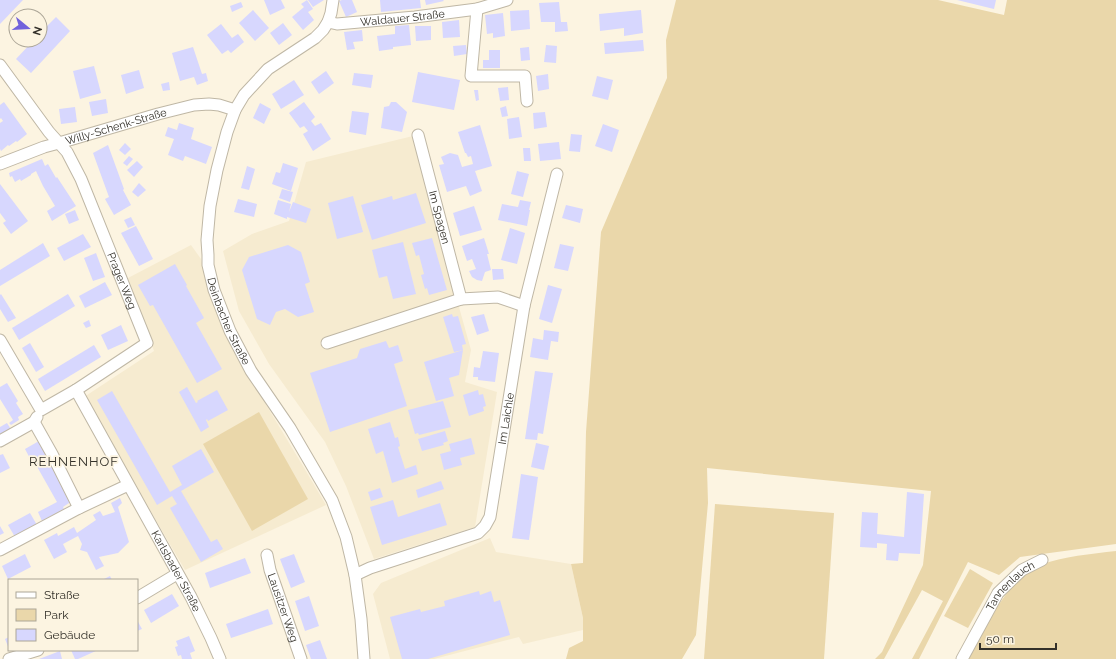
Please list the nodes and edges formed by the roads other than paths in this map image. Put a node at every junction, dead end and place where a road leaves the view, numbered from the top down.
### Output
1 (333, 0) edge
2 (507, 0) edge
3 (477, 9) junction
4 (328, 22) junction
5 (0, 65) edge
6 (527, 102) dead end
7 (235, 110) junction
8 (418, 135) dead end
9 (59, 143) junction
10 (0, 164) edge
11 (557, 174) dead end
12 (461, 298) junction
13 (524, 306) junction
14 (0, 340) edge
15 (327, 343) dead end
16 (76, 390) junction
17 (41, 410) junction
18 (34, 422) junction
19 (0, 441) edge
20 (128, 485) junction
21 (79, 508) junction
22 (0, 550) edge
23 (267, 555) dead end
24 (1042, 560) dead end
25 (177, 574) junction
26 (355, 575) junction
27 (138, 597) edge
28 (35, 651) edge
29 (9, 659) edge
30 (220, 659) edge
31 (301, 659) edge
32 (364, 659) edge
33 (962, 659) edge

1 - 4 street, Deinbacher Straße
2 - 3 street, Waldauer Straße
3 - 4 street, Waldauer Straße
3 - 6 street
4 - 7 street, Deinbacher Straße
5 - 9 street
7 - 9 street, Willy-Schenk-Straße
7 - 26 street, Deinbacher Straße
8 - 12 street, Im Spagen
9 - 10 street, Willy-Schenk-Straße
9 - 16 street, Prager Weg
11 - 13 street, Im Laichle
12 - 13 street
12 - 15 street
13 - 26 street, Im Laichle
14 - 17 street
16 - 17 street
16 - 20 street, Karlsbader Straße
17 - 18 street
18 - 19 street
18 - 21 street
20 - 21 street
20 - 25 street, Karlsbader Straße
21 - 22 street
23 - 31 street, Lausitzer Weg
24 - 33 street, Tannenlauch
25 - 27 street
25 - 30 street, Karlsbader Straße
26 - 32 street, Deinbacher Straße
28 - 29 street

